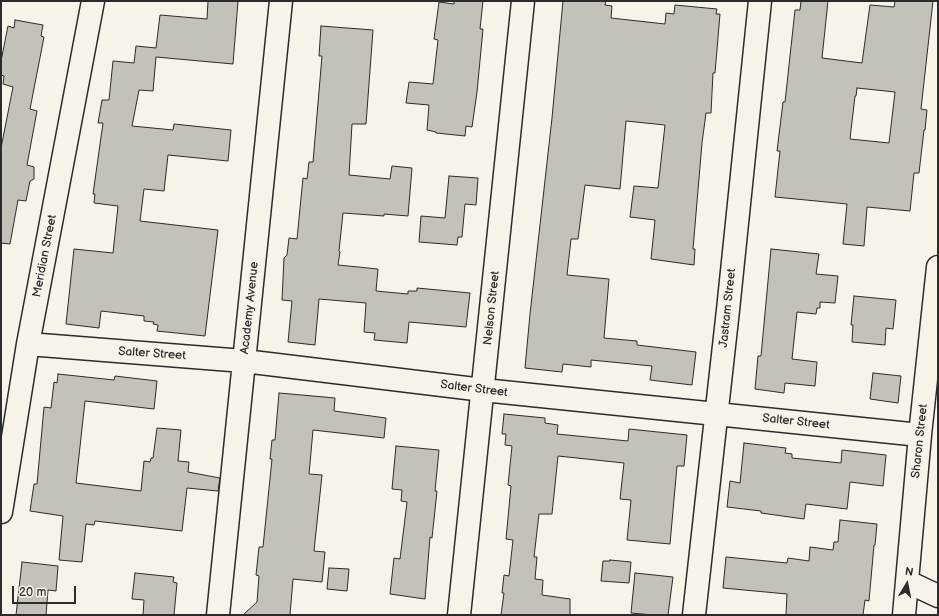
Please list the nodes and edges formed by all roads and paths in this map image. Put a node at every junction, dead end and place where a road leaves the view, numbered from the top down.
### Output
1 (93, 1) edge
2 (281, 1) edge
3 (523, 1) edge
4 (760, 1) edge
5 (938, 267) edge
6 (936, 314) edge
7 (28, 344) junction
8 (244, 361) junction
9 (483, 390) junction
10 (716, 413) junction
11 (920, 435) junction
12 (1, 512) edge
13 (908, 582) junction
14 (938, 596) edge
15 (218, 615) edge
16 (459, 615) edge
17 (694, 615) edge
18 (904, 615) edge

1 - 7 street, Meridian Street
2 - 8 street, Academy Avenue
3 - 9 street, Nelson Street
4 - 10 street, Jastram Street
5 - 6 street, Sharon Street
6 - 11 street, Sharon Street
7 - 8 street, Salter Street
7 - 12 street, Meridian Street
8 - 9 street, Salter Street
8 - 15 street, Academy Avenue
9 - 10 street, Salter Street
9 - 16 street, Nelson Street
10 - 11 street, Salter Street
10 - 17 street, Jastram Street
11 - 13 street, Sharon Street
13 - 14 street
13 - 18 street, Sharon Street

